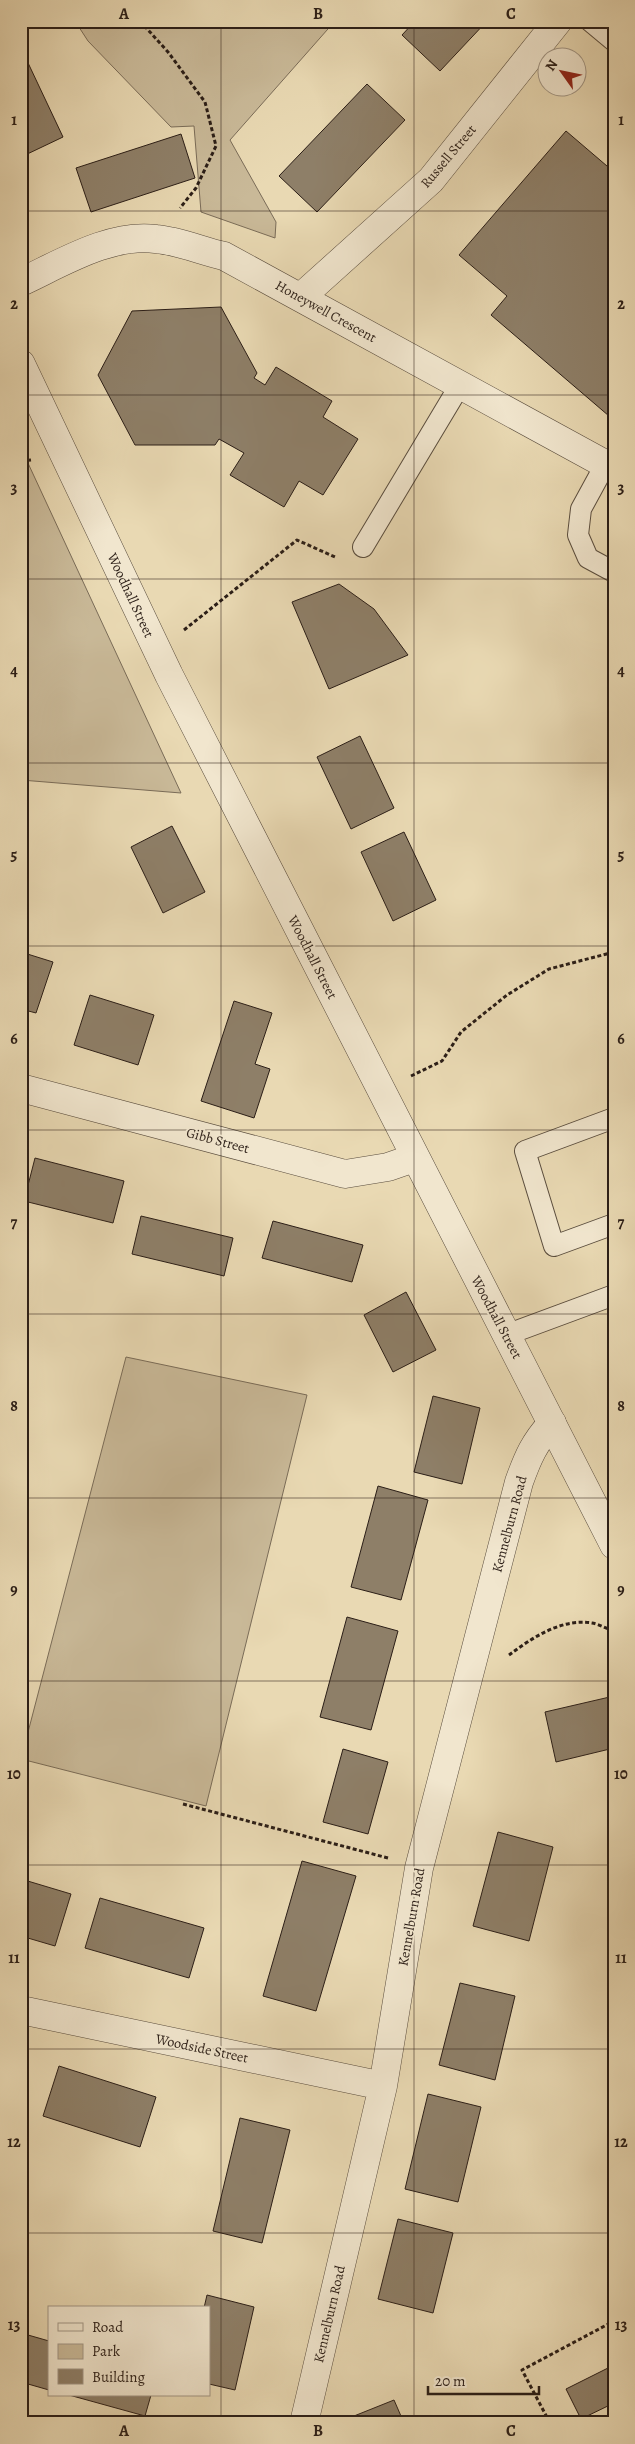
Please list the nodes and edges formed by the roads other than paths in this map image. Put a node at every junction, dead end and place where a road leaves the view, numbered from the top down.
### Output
1 (558, 21) edge
2 (590, 21) edge
3 (614, 41) edge
4 (21, 282) edge
5 (301, 297) junction
6 (21, 364) edge
7 (460, 385) junction
8 (609, 467) edge
9 (363, 547) road end
10 (614, 572) edge
11 (21, 1088) edge
12 (614, 1118) edge
13 (414, 1158) junction
14 (614, 1224) edge
15 (614, 1295) edge
16 (506, 1335) junction
17 (552, 1423) junction
18 (612, 1537) edge
19 (21, 2010) edge
20 (383, 2086) junction
21 (304, 2423) edge

1 - 5 street, Russell Street
2 - 3 lane
4 - 5 street, Honeywell Crescent
5 - 7 street, Honeywell Crescent
6 - 13 street, Woodhall Street
7 - 8 street, Honeywell Crescent
7 - 9 lane
8 - 10 lane
11 - 13 street, Gibb Street
12 - 14 lane
13 - 16 street, Woodhall Street
15 - 16 lane
16 - 17 street, Woodhall Street
17 - 18 street, Woodhall Street
17 - 20 street, Kennelburn Road
19 - 20 street, Woodside Street
20 - 21 street, Kennelburn Road

